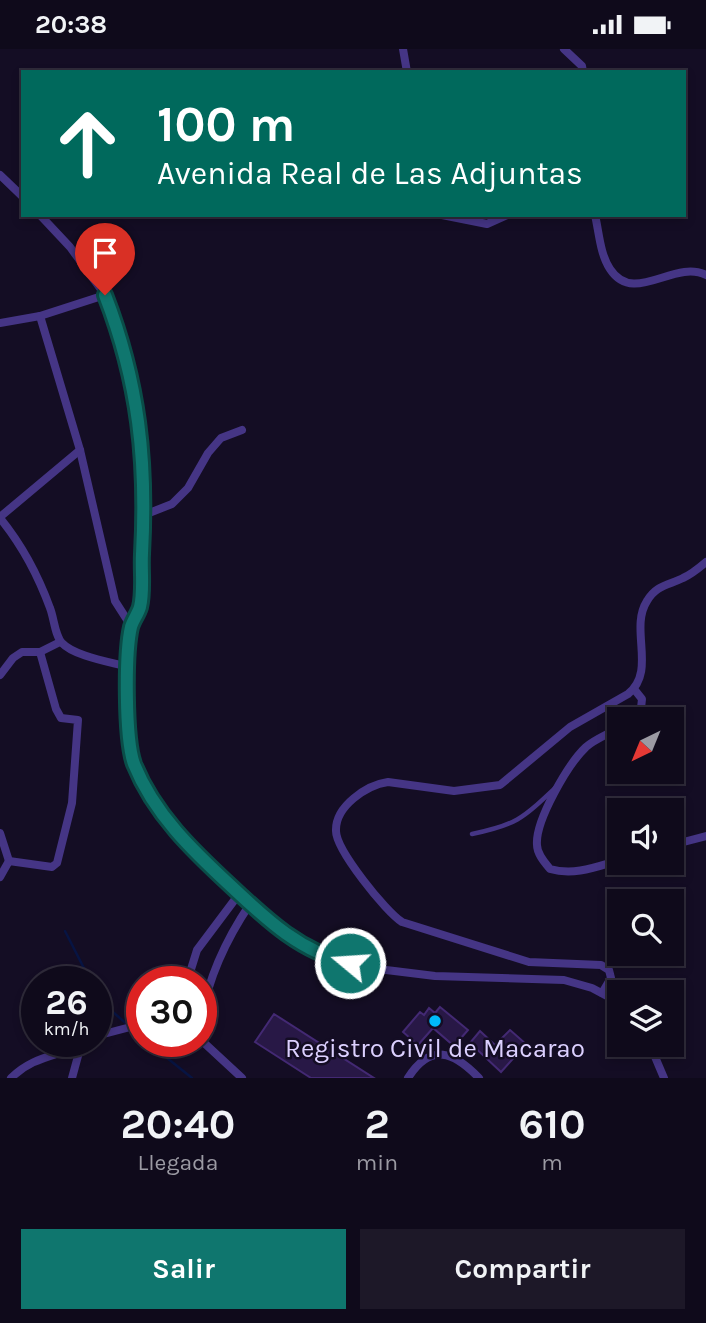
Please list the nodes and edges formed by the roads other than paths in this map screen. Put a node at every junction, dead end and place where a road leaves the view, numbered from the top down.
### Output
1 (396, 49) edge
2 (403, 49) edge
3 (564, 49) edge
4 (406, 67) edge
5 (583, 70) edge
6 (0, 175) edge
7 (21, 195) edge
8 (42, 217) edge
9 (453, 217) edge
10 (502, 217) edge
11 (595, 217) edge
12 (706, 275) edge
13 (105, 295) junction
14 (40, 316) junction
15 (0, 323) edge
16 (242, 430) dead end
17 (80, 450) junction
18 (144, 515) junction
19 (0, 518) edge
20 (706, 562) edge
21 (131, 626) junction
22 (60, 642) junction
23 (40, 652) junction
24 (128, 667) junction
25 (0, 675) edge
26 (634, 689) junction
27 (641, 707) edge
28 (607, 734) edge
29 (563, 780) junction
30 (0, 833) edge
31 (472, 834) dead end
32 (706, 836) edge
33 (684, 842) edge
34 (9, 861) junction
35 (607, 864) edge
36 (0, 877) edge
37 (239, 894) junction
38 (250, 904) junction
39 (192, 966) edge
40 (217, 967) edge
41 (602, 993) junction
42 (607, 996) edge
43 (217, 1055) edge
44 (43, 1057) edge
45 (79, 1057) edge
46 (655, 1057) edge
47 (11, 1078) edge
48 (72, 1078) edge
49 (242, 1078) edge
50 (408, 1078) edge
51 (479, 1078) edge
52 (664, 1078) edge

1 - 4 street
2 - 4 street
3 - 5 street
6 - 7 street
8 - 13 street
9 - 10 street
11 - 12 street
13 - 14 street
13 - 18 street
14 - 15 street
14 - 17 street
16 - 18 street
17 - 19 street
17 - 21 street
18 - 21 street
19 - 22 street
20 - 26 street
21 - 24 street
22 - 23 street
22 - 24 street
23 - 25 street
23 - 34 street
24 - 37 street
26 - 27 street
26 - 41 street
28 - 29 street
29 - 31 lane
29 - 35 street
30 - 34 street
32 - 33 street
34 - 36 street
37 - 38 street
37 - 39 street
38 - 40 street
38 - 41 street
41 - 42 street
43 - 49 street
44 - 47 street
45 - 48 street
46 - 52 street
50 - 51 street

